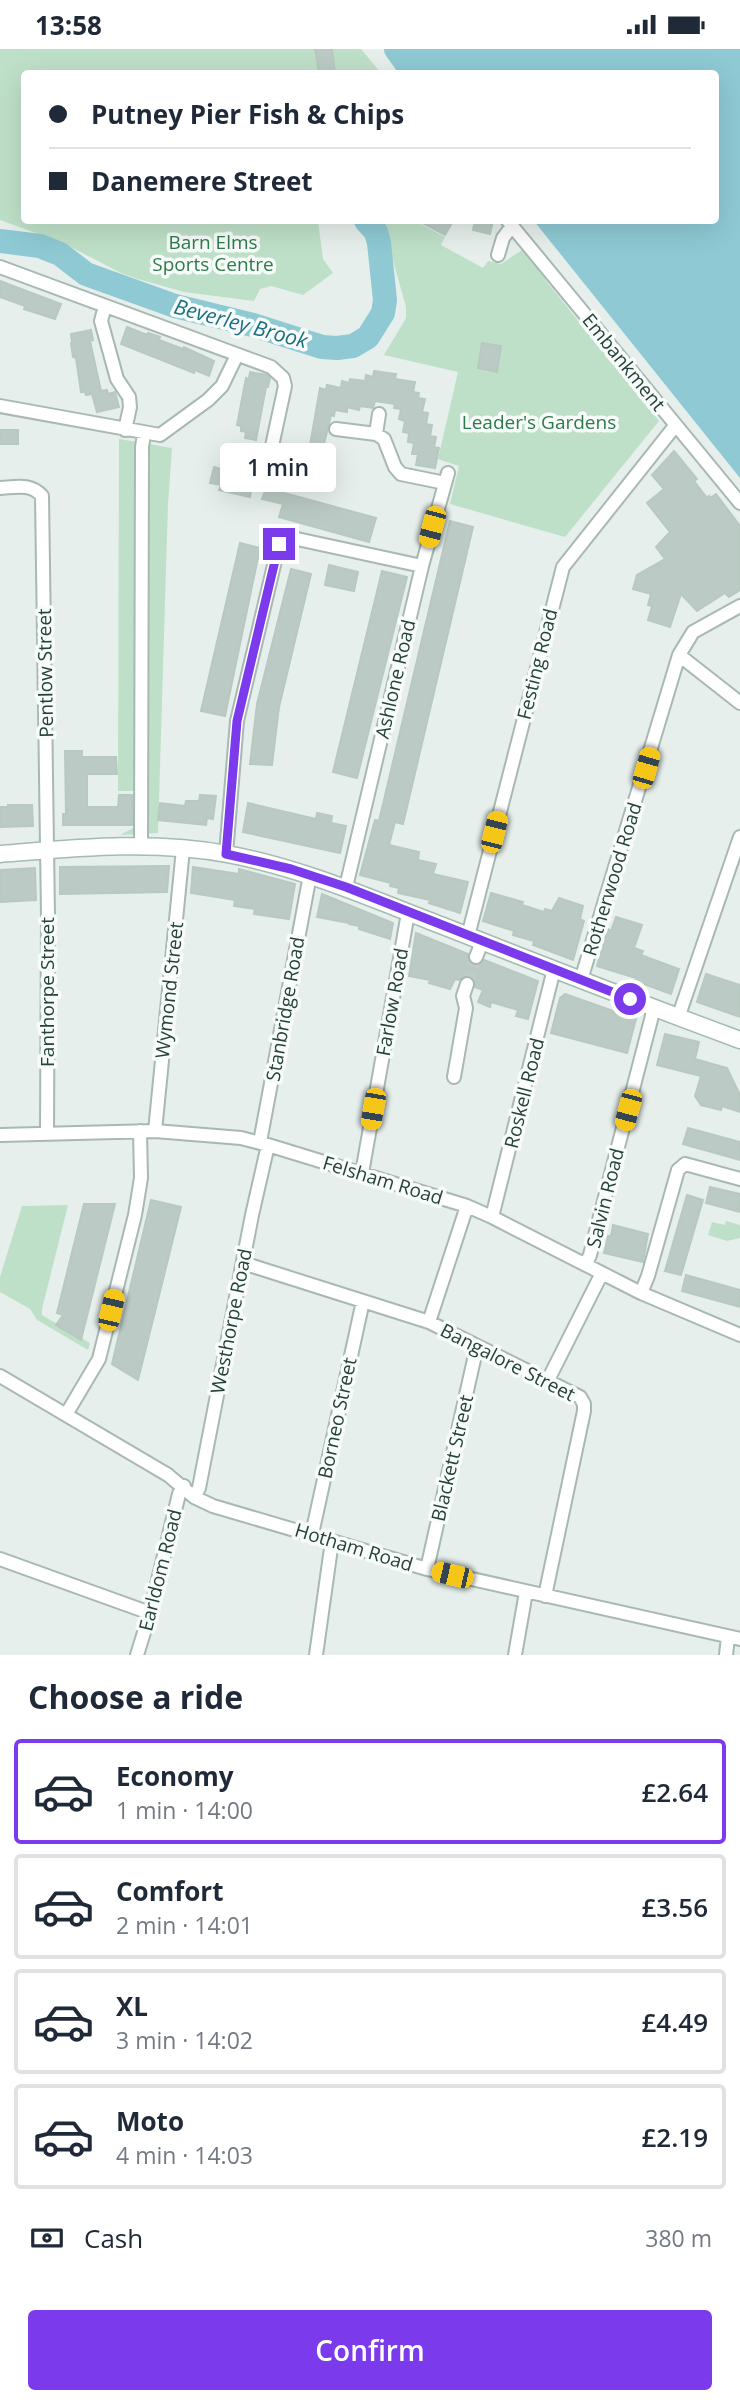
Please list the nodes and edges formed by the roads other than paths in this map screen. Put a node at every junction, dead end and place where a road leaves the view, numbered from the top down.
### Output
1 (510, 224) edge
2 (511, 224) edge
3 (498, 255) dead end
4 (0, 267) edge
5 (104, 306) junction
6 (237, 355) junction
7 (0, 405) edge
8 (379, 414) dead end
9 (675, 426) junction
10 (336, 429) dead end
11 (125, 430) junction
12 (144, 433) junction
13 (376, 434) junction
14 (272, 446) dead end
15 (0, 488) edge
16 (740, 503) edge
17 (422, 566) junction
18 (740, 606) edge
19 (679, 655) junction
20 (740, 703) edge
21 (740, 837) edge
22 (141, 848) junction
23 (183, 849) junction
24 (47, 851) junction
25 (0, 854) edge
26 (226, 854) junction
27 (310, 875) junction
28 (346, 887) junction
29 (408, 913) junction
30 (475, 945) junction
31 (554, 969) junction
32 (581, 980) junction
33 (467, 983) tunnel mouth
34 (654, 1008) junction
35 (678, 1018) junction
36 (740, 1040) edge
37 (454, 1077) dead end
38 (140, 1131) junction
39 (155, 1131) junction
40 (47, 1134) junction
41 (0, 1135) edge
42 (264, 1143) junction
43 (362, 1173) junction
44 (740, 1179) edge
45 (467, 1206) junction
46 (492, 1217) junction
47 (243, 1263) junction
48 (586, 1264) junction
49 (602, 1273) junction
50 (642, 1293) junction
51 (362, 1301) junction
52 (429, 1322) junction
53 (740, 1335) edge
54 (477, 1346) junction
55 (0, 1375) edge
56 (548, 1381) junction
57 (67, 1413) junction
58 (184, 1486) junction
59 (194, 1497) junction
60 (312, 1534) junction
61 (332, 1541) junction
62 (0, 1559) edge
63 (427, 1569) junction
64 (526, 1592) junction
65 (545, 1596) junction
66 (150, 1613) junction
67 (734, 1638) edge
68 (137, 1655) edge
69 (316, 1655) edge
70 (515, 1655) edge
71 (726, 1655) edge

1 - 3 street
2 - 9 street, Embankment
4 - 5 street
5 - 6 street
5 - 11 street
6 - 12 street
6 - 14 street
7 - 11 street
8 - 13 street
9 - 16 street, Embankment
9 - 30 street, Festing Road
10 - 13 street
11 - 12 street
12 - 22 street
13 - 17 street, Ashlone Road
15 - 24 street, Pentlow Street
17 - 26 street
17 - 28 street, Ashlone Road
18 - 19 street, Rotherwood Road
19 - 20 street
19 - 32 street, Rotherwood Road
21 - 35 street
22 - 23 main road
22 - 24 main road
23 - 26 main road
23 - 39 street, Wymond Street
24 - 25 main road
24 - 40 street, Fanthorpe Street
26 - 27 main road
27 - 28 main road
27 - 42 street, Stanbridge Road
28 - 29 main road
29 - 30 main road
29 - 43 street, Farlow Road
30 - 31 main road
31 - 32 main road
31 - 46 street, Roskell Road
32 - 34 main road
33 - 37 street
34 - 35 main road
34 - 48 street, Salvin Road
35 - 36 main road
38 - 39 street, Felsham Road
38 - 40 street, Felsham Road
38 - 57 street
39 - 42 street, Felsham Road
40 - 41 street, Felsham Road
42 - 43 street, Felsham Road
42 - 47 street, Westhorpe Road
43 - 45 street, Felsham Road
44 - 50 street
45 - 46 street, Felsham Road
45 - 52 street
46 - 48 street, Felsham Road
47 - 51 street, Bangalore Street
47 - 59 street, Westhorpe Road
48 - 49 street, Felsham Road
49 - 50 street, Felsham Road
49 - 56 street
50 - 53 street, Felsham Road
51 - 52 street, Bangalore Street
51 - 60 street, Borneo Street
52 - 54 street, Bangalore Street
54 - 56 street, Bangalore Street
54 - 63 street, Blackett Street
55 - 57 street, Hotham Road
56 - 65 street, Bangalore Street
57 - 58 street, Hotham Road
58 - 59 street, Hotham Road
58 - 66 street, Earldom Road
59 - 60 street, Hotham Road
60 - 61 street, Hotham Road
61 - 63 street, Hotham Road
61 - 69 street
62 - 66 street
63 - 64 street, Hotham Road
64 - 65 street, Hotham Road
64 - 70 street
65 - 67 street, Hotham Road
66 - 68 street, Earldom Road
67 - 71 street

